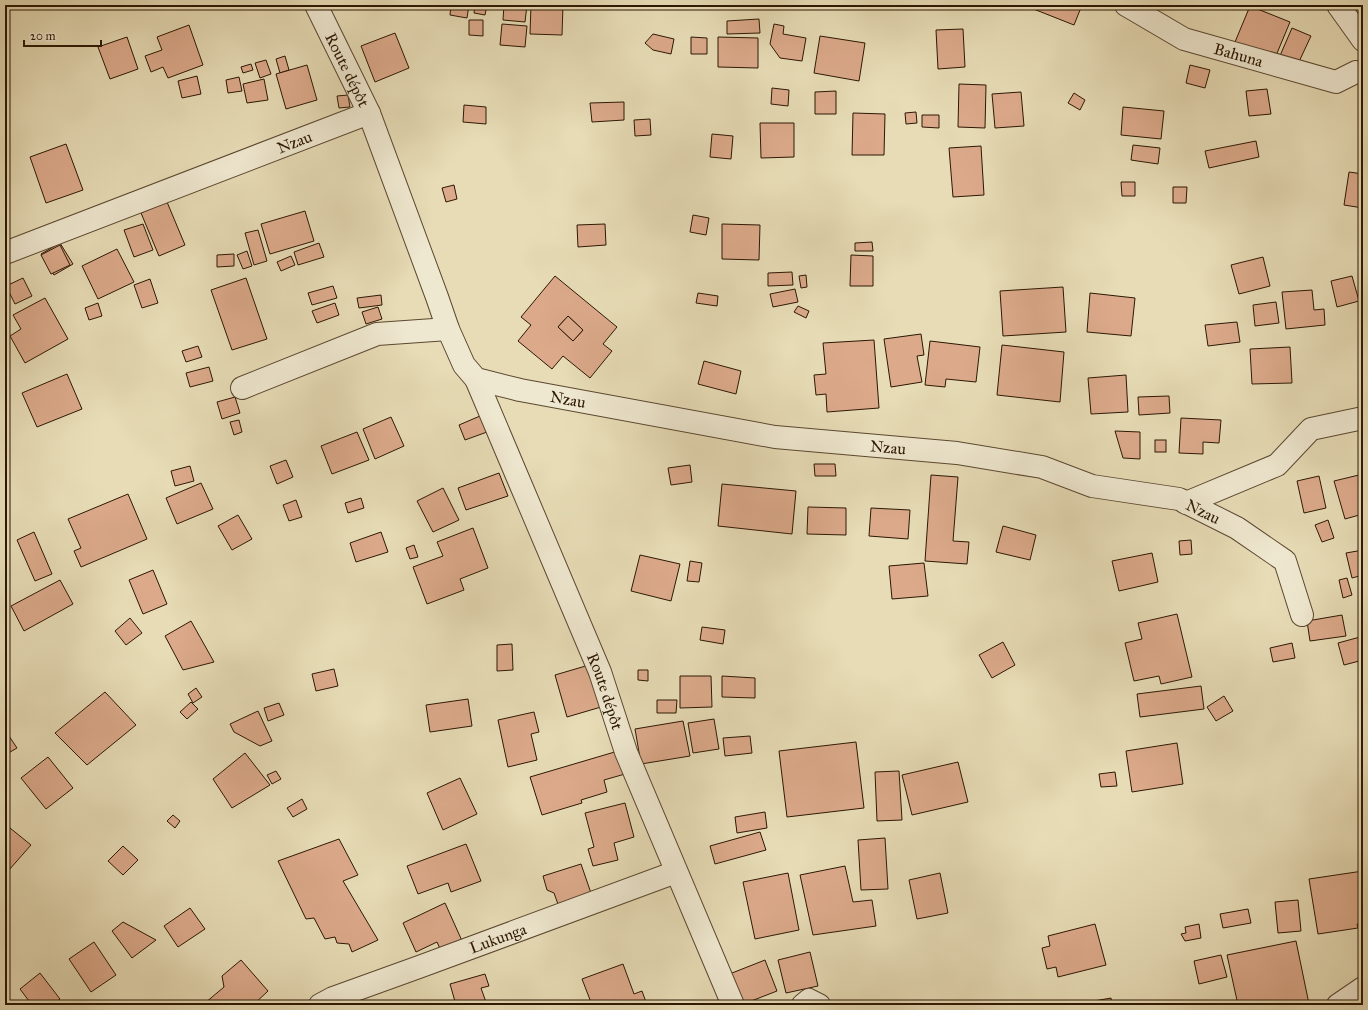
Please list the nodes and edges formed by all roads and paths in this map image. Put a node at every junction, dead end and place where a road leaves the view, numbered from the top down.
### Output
1 (316, 5) edge
2 (1126, 5) edge
3 (1338, 5) edge
4 (1363, 40) edge
5 (1356, 72) dead end
6 (369, 113) junction
7 (5, 253) edge
8 (448, 329) junction
9 (476, 379) junction
10 (242, 388) dead end
11 (1363, 418) edge
12 (1186, 503) junction
13 (1302, 615) dead end
14 (676, 872) junction
15 (1363, 988) edge
16 (320, 1005) edge
17 (733, 1005) edge
18 (803, 1005) edge
19 (819, 1005) edge
20 (1338, 1005) edge

1 - 6 street, Route dépôt
2 - 5 street, Bahuna
3 - 4 street
6 - 7 street, Nzau
6 - 8 street
8 - 9 street
8 - 10 street
9 - 12 street, Nzau
9 - 14 street, Route dépôt
11 - 12 street
12 - 13 street, Nzau
14 - 16 street, Lukunga
14 - 17 street, Route dépôt
15 - 20 street
18 - 19 street

